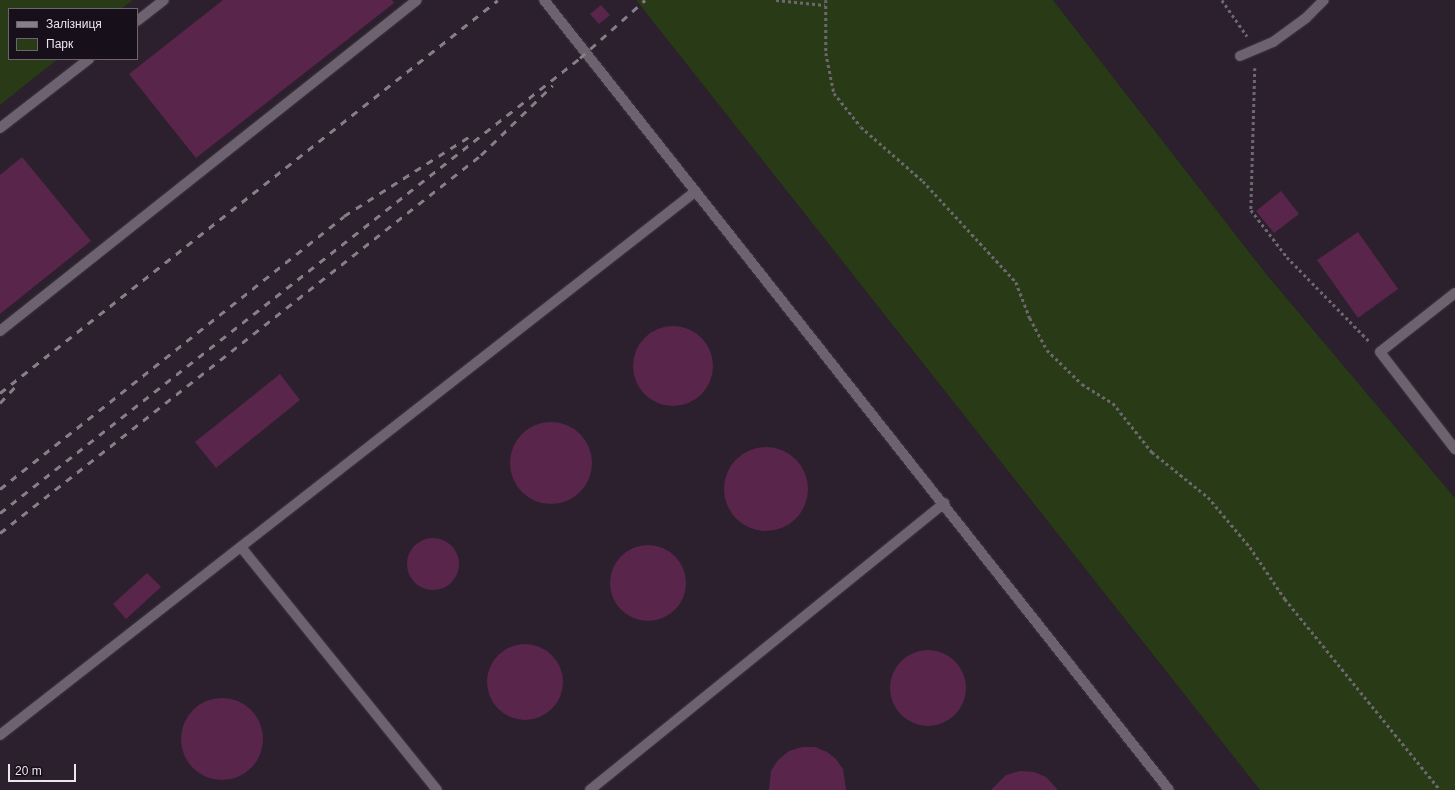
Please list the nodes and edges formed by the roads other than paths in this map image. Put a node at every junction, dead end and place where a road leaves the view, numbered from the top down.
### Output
1 (164, 0) edge
2 (417, 0) edge
3 (544, 0) edge
4 (1324, 0) edge
5 (138, 20) edge
6 (1240, 56) dead end
7 (87, 60) edge
8 (0, 128) edge
9 (696, 192) junction
10 (1455, 293) edge
11 (0, 331) edge
12 (1455, 449) edge
13 (944, 503) junction
14 (241, 547) junction
15 (0, 736) edge
16 (437, 790) edge
17 (590, 790) edge
18 (1169, 790) edge

1 - 5 lane
2 - 11 lane
3 - 9 lane
4 - 6 lane
7 - 8 lane
9 - 13 lane
9 - 14 lane
10 - 12 lane
13 - 17 lane
13 - 18 lane
14 - 15 lane
14 - 16 lane

